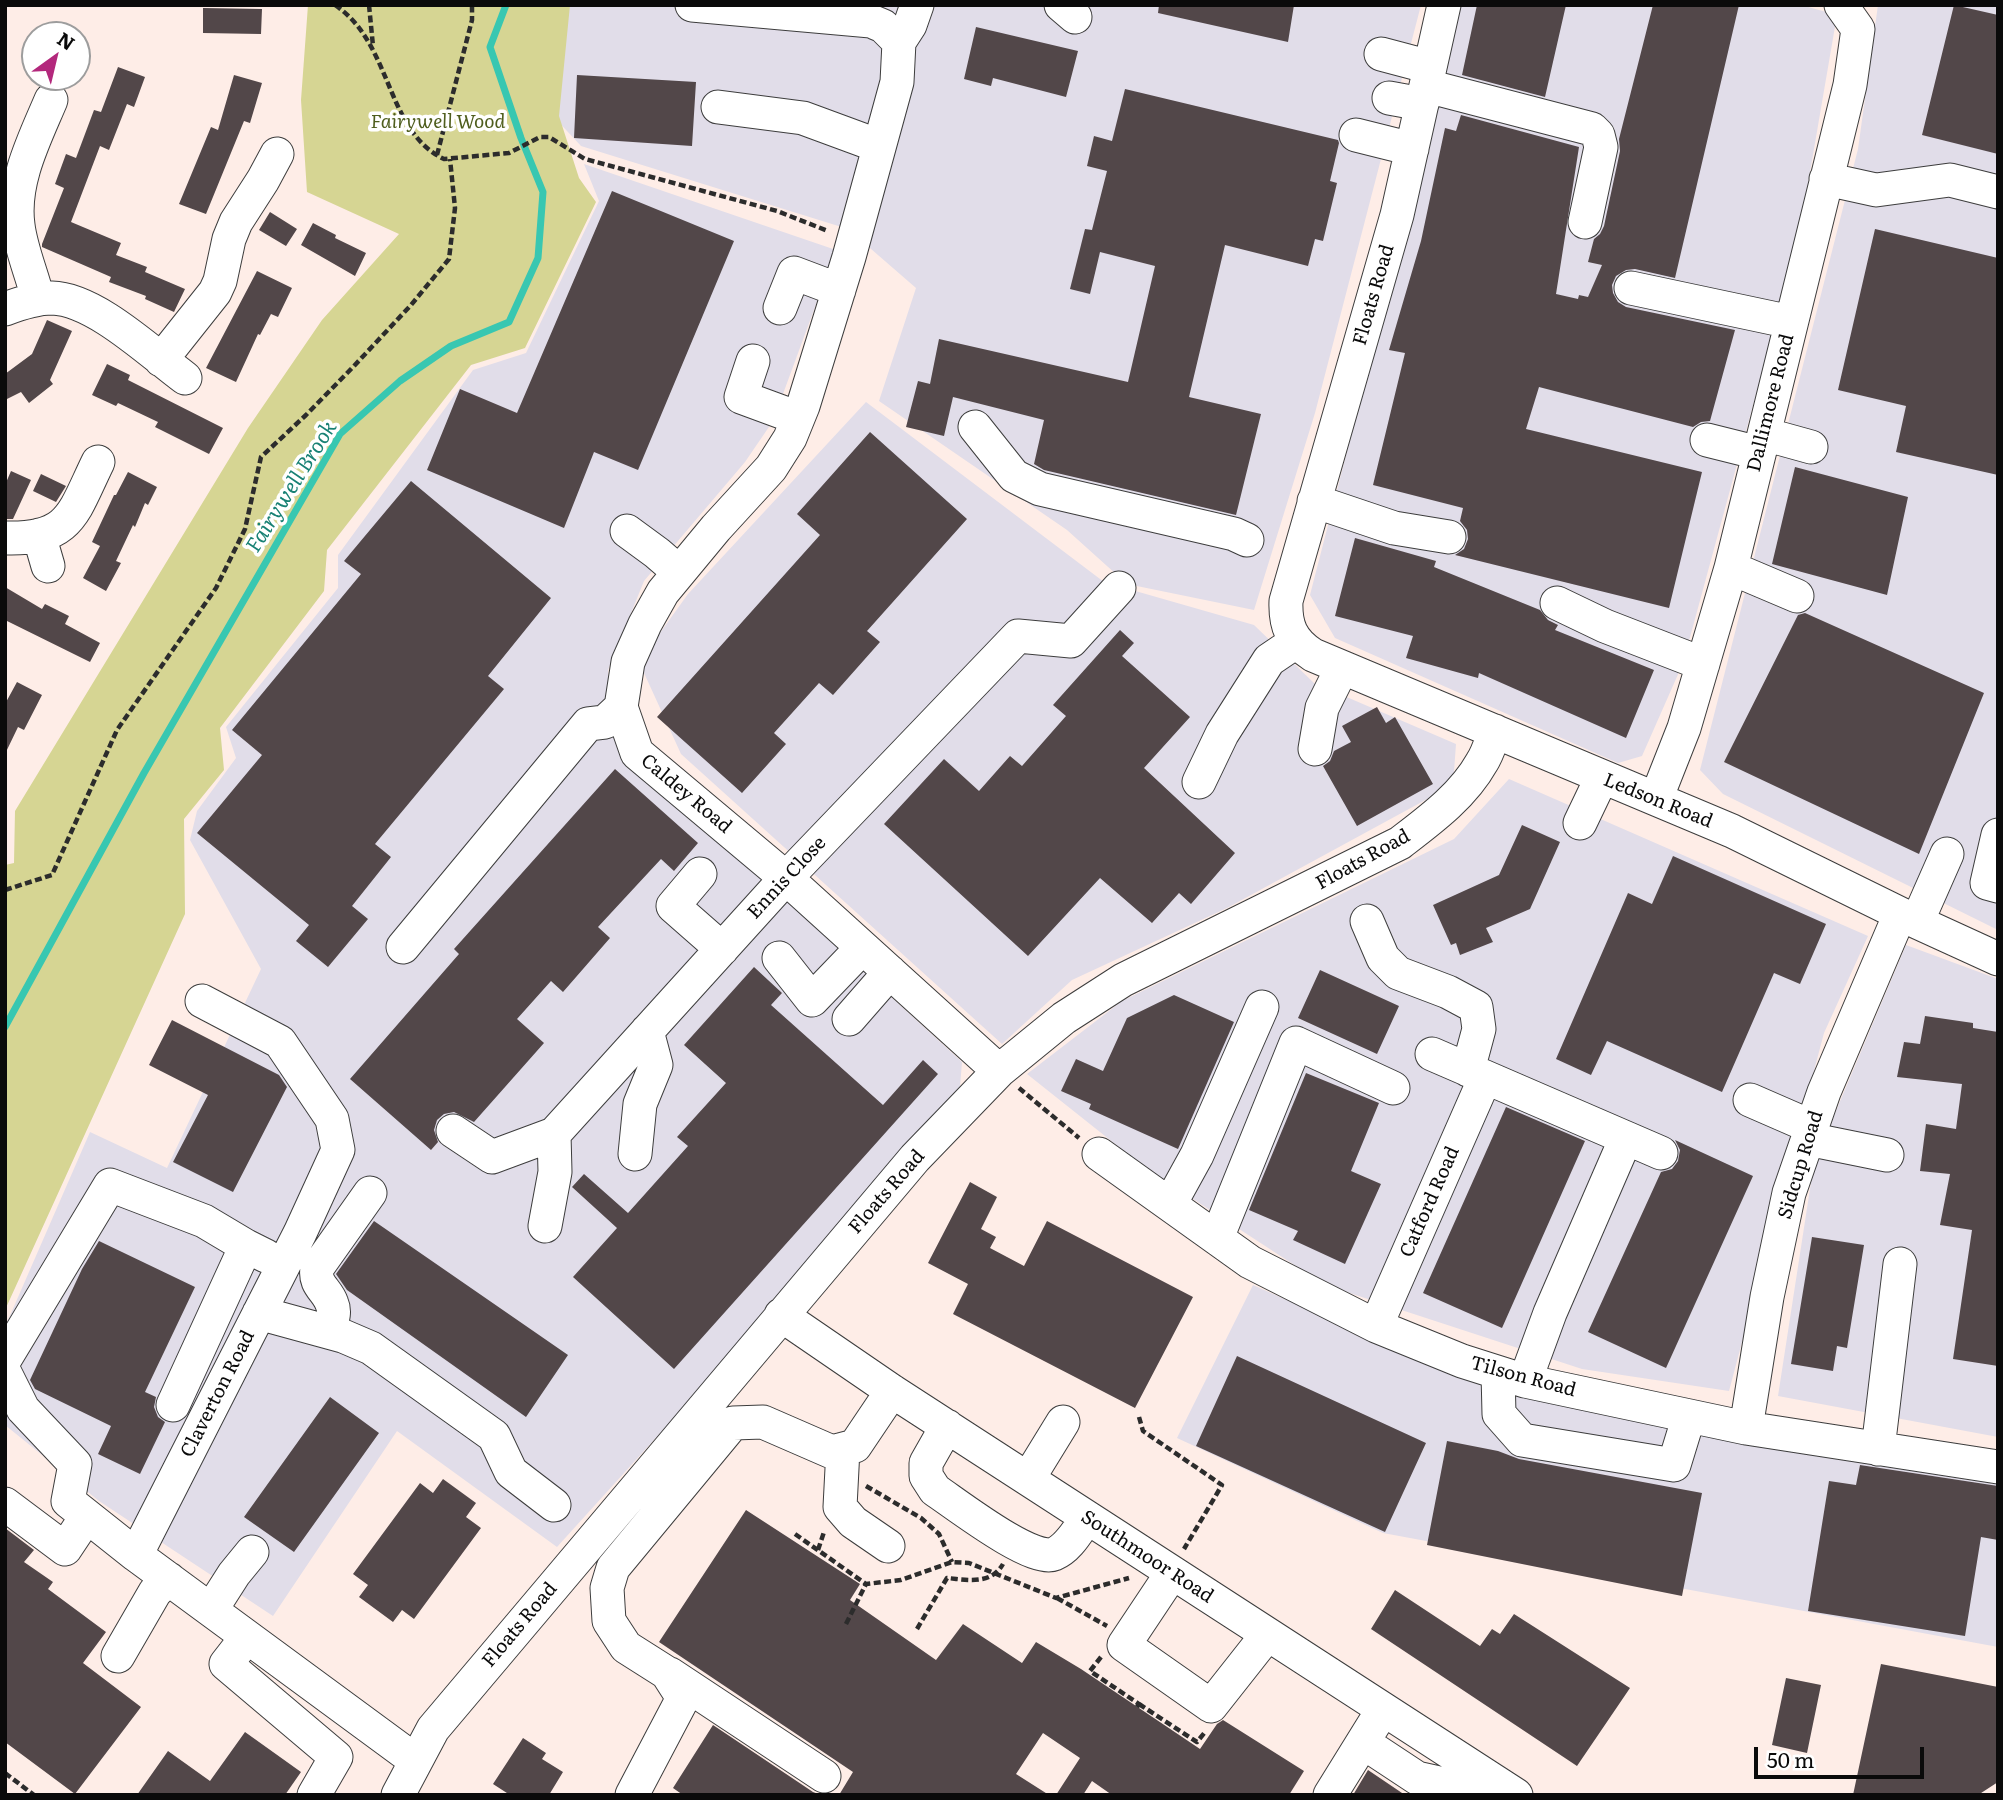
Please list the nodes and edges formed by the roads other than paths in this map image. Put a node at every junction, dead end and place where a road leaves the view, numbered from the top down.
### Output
1 (692, 5) edge
2 (917, 5) edge
3 (1444, 5) edge
4 (1841, 5) edge
5 (899, 42) junction
6 (1381, 54) dead end
7 (1426, 85) junction
8 (1389, 98) dead end
9 (51, 100) dead end
10 (718, 107) dead end
11 (1356, 135) dead end
12 (880, 146) junction
13 (1412, 149) junction
14 (275, 175) dead end
15 (1826, 179) junction
16 (1998, 192) edge
17 (1586, 222) dead end
18 (1630, 288) dead end
19 (839, 290) junction
20 (38, 299) junction
21 (780, 308) dead end
22 (5, 309) edge
23 (1791, 322) junction
24 (753, 361) dead end
25 (799, 418) junction
26 (975, 426) dead end
27 (1707, 440) dead end
28 (1761, 444) junction
29 (1811, 447) dead end
30 (98, 462) dead end
31 (1314, 501) junction
32 (626, 531) dead end
33 (1449, 537) dead end
34 (5, 538) edge
35 (1247, 540) dead end
36 (1731, 568) junction
37 (679, 572) junction
38 (1119, 588) dead end
39 (1797, 596) dead end
40 (1557, 603) dead end
41 (1317, 655) junction
42 (1703, 664) junction
43 (621, 707) junction
44 (1495, 732) junction
45 (1315, 749) dead end
46 (1602, 777) junction
47 (1199, 782) dead end
48 (1656, 799) junction
49 (1580, 823) dead end
50 (1998, 835) edge
51 (1947, 854) dead end
52 (700, 874) dead end
53 (786, 878) junction
54 (1998, 886) edge
55 (1908, 918) junction
56 (1367, 921) dead end
57 (403, 947) dead end
58 (722, 948) junction
59 (862, 948) junction
60 (779, 958) dead end
61 (1998, 958) edge
62 (890, 972) junction
63 (202, 1002) dead end
64 (1262, 1007) dead end
65 (849, 1019) dead end
66 (647, 1031) junction
67 (1432, 1054) dead end
68 (999, 1071) junction
69 (1477, 1074) junction
70 (1393, 1088) dead end
71 (1750, 1100) dead end
72 (453, 1131) dead end
73 (1810, 1133) junction
74 (554, 1135) junction
75 (1626, 1138) junction
76 (1661, 1153) dead end
77 (635, 1154) dead end
78 (1099, 1154) road end
79 (1887, 1155) dead end
80 (370, 1193) dead end
81 (1170, 1204) junction
82 (545, 1226) dead end
83 (1217, 1238) junction
84 (246, 1246) junction
85 (284, 1264) junction
86 (1900, 1264) dead end
87 (259, 1312) junction
88 (781, 1315) junction
89 (1376, 1326) junction
90 (336, 1334) junction
91 (5, 1359) edge
92 (5, 1373) edge
93 (1512, 1377) junction
94 (892, 1391) junction
95 (173, 1405) dead end
96 (1689, 1416) junction
97 (1063, 1422) dead end
98 (947, 1426) junction
99 (1746, 1428) junction
100 (1878, 1449) junction
101 (842, 1465) junction
102 (1998, 1468) edge
103 (1028, 1479) junction
104 (5, 1504) edge
105 (554, 1505) dead end
106 (78, 1508) junction
107 (1087, 1518) junction
108 (888, 1546) dead end
109 (252, 1552) dead end
110 (136, 1555) junction
111 (1172, 1573) junction
112 (169, 1579) junction
113 (211, 1610) junction
114 (1267, 1635) junction
115 (247, 1637) junction
116 (118, 1656) dead end
117 (667, 1673) junction
118 (1382, 1710) junction
119 (1364, 1743) junction
120 (416, 1761) junction
121 (824, 1776) dead end
122 (1486, 1776) junction
123 (314, 1795) edge
124 (398, 1795) edge
125 (632, 1795) edge
126 (1330, 1795) edge
127 (1516, 1795) edge

1 - 5 street
2 - 5 street
3 - 7 street, Floats Road
4 - 15 street, Dallimore Road
5 - 12 street, Caldey Road
6 - 7 street
7 - 8 street
7 - 13 street, Floats Road
7 - 17 street
9 - 20 street
10 - 12 street
11 - 13 street
12 - 19 street, Caldey Road
13 - 31 street, Floats Road
14 - 20 street
15 - 16 street
15 - 23 street, Dallimore Road
18 - 23 street
19 - 21 street
19 - 25 street, Caldey Road
20 - 22 street
23 - 28 street, Dallimore Road
24 - 25 street
25 - 37 street, Caldey Road
26 - 35 street
27 - 28 street
28 - 29 street
28 - 36 street, Dallimore Road
30 - 34 street
31 - 33 street
31 - 41 street, Floats Road
32 - 37 street
36 - 39 street
36 - 42 street, Dallimore Road
37 - 43 street, Caldey Road
38 - 53 street, Ennis Close
40 - 42 street
41 - 44 street, Ledson Road
41 - 45 street
41 - 47 street
42 - 48 street, Dallimore Road
43 - 53 street, Caldey Road
43 - 57 street
44 - 46 street, Ledson Road
44 - 68 street, Floats Road
46 - 48 street, Ledson Road
46 - 49 street
48 - 55 street, Ledson Road
50 - 54 street
51 - 55 street, Sidcup Road
52 - 58 street
53 - 58 street, Ennis Close
53 - 59 street, Caldey Road
55 - 61 street, Ledson Road
55 - 73 street, Sidcup Road
56 - 69 street, Catford Road
58 - 66 street, Ennis Close
59 - 60 street
59 - 62 street, Caldey Road
62 - 65 street
62 - 68 street, Caldey Road
63 - 85 street, Claverton Road
64 - 81 street
66 - 74 street, Ennis Close
66 - 77 street
67 - 69 street
68 - 88 street, Floats Road
69 - 75 street
69 - 89 street, Catford Road
70 - 83 street
71 - 73 street
72 - 74 street, Ennis Close
73 - 79 street
73 - 99 street, Sidcup Road
74 - 82 street
75 - 76 street
75 - 93 street
78 - 81 street, Tilson Road
80 - 90 street
81 - 83 street, Tilson Road
83 - 89 street, Tilson Road
84 - 85 street
84 - 91 street
84 - 95 street
85 - 87 street, Claverton Road
86 - 100 street
87 - 90 street
87 - 110 street, Claverton Road
88 - 94 street, Southmoor Road
88 - 120 street, Floats Road
89 - 93 street, Tilson Road
90 - 105 street
92 - 106 street
93 - 96 street, Tilson Road
93 - 96 street
94 - 98 street, Southmoor Road
94 - 101 street
96 - 99 street, Tilson Road
97 - 103 street
98 - 103 street, Southmoor Road
98 - 107 street
99 - 100 street, Tilson Road
100 - 102 street, Tilson Road
101 - 108 street
101 - 117 street
103 - 107 street, Southmoor Road
104 - 106 street
106 - 110 street
107 - 111 street, Southmoor Road
109 - 113 street
110 - 112 street
111 - 114 street, Southmoor Road
111 - 114 street
112 - 113 street
112 - 116 street
113 - 115 street
114 - 118 street, Southmoor Road
115 - 120 street
115 - 123 street
117 - 121 street
117 - 125 street
118 - 119 street
118 - 122 street, Southmoor Road
119 - 122 street
119 - 126 street
120 - 124 street, Floats Road
122 - 127 street, Southmoor Road

